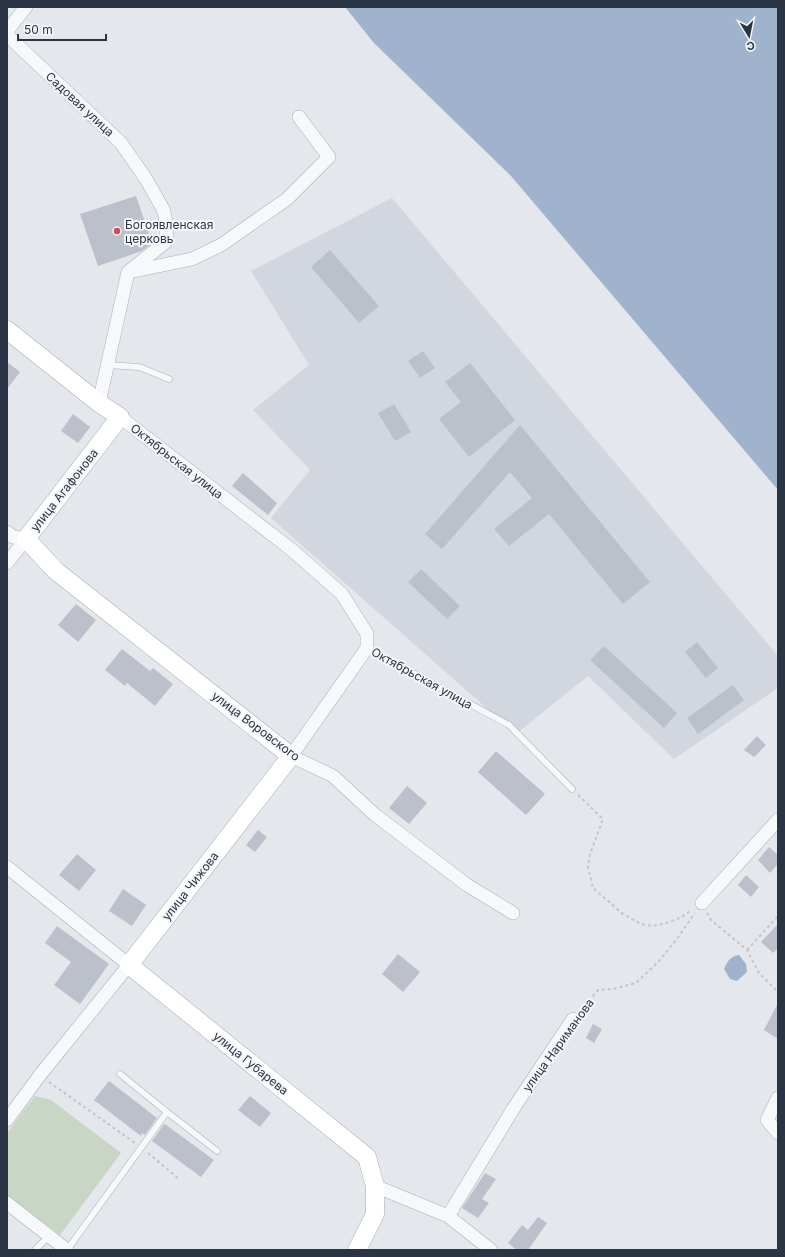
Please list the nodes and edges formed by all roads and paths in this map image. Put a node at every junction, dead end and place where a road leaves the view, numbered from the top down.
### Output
1 (26, 7) edge
2 (7, 30) edge
3 (7, 35) edge
4 (299, 117) dead end
5 (128, 272) junction
6 (7, 330) edge
7 (108, 365) junction
8 (169, 379) dead end
9 (99, 403) junction
10 (120, 417) junction
11 (7, 532) edge
12 (26, 539) junction
13 (7, 563) edge
14 (367, 648) junction
15 (291, 756) junction
16 (572, 789) joint
17 (778, 820) edge
18 (7, 867) edge
19 (702, 903) junction
20 (512, 913) dead end
21 (778, 916) edge
22 (747, 950) junction
23 (129, 965) junction
24 (778, 992) edge
25 (573, 1019) joint
26 (120, 1074) dead end
27 (40, 1075) junction
28 (778, 1098) edge
29 (167, 1112) junction
30 (7, 1120) edge
31 (778, 1133) edge
32 (141, 1147) junction
33 (217, 1150) dead end
34 (179, 1179) dead end
35 (374, 1186) junction
36 (7, 1203) edge
37 (448, 1216) junction
38 (49, 1236) junction
39 (35, 1250) edge
40 (67, 1250) edge
41 (357, 1250) edge
42 (491, 1250) edge

1 - 2 street
3 - 5 street, Садовая улица
4 - 5 street
5 - 7 street
6 - 9 street, Октябрьская улица
7 - 8 lane
7 - 9 street
9 - 10 street, Октябрьская улица
10 - 12 street, улица Агафонова
10 - 14 street, Октябрьская улица
11 - 12 street, улица Воровского
12 - 13 street, улица Агафонова
12 - 15 street, улица Воровского
14 - 15 street, улица Чижова
14 - 16 lane, Октябрьская улица
15 - 20 street, улица Воровского
15 - 23 street, улица Чижова
16 - 19 path
17 - 19 street
18 - 23 street, улица Губарева
19 - 22 path
19 - 25 path, улица Нариманова
21 - 22 path
22 - 24 path
23 - 27 street, улица Чижова
23 - 35 street, улица Губарева
25 - 37 street, улица Нариманова
26 - 29 lane
27 - 30 street, улица Чижова
27 - 32 path
28 - 31 street
29 - 32 lane
29 - 33 lane
32 - 34 path
32 - 40 lane
35 - 37 street
35 - 41 street
36 - 38 street
37 - 42 street
38 - 39 lane
38 - 40 street

